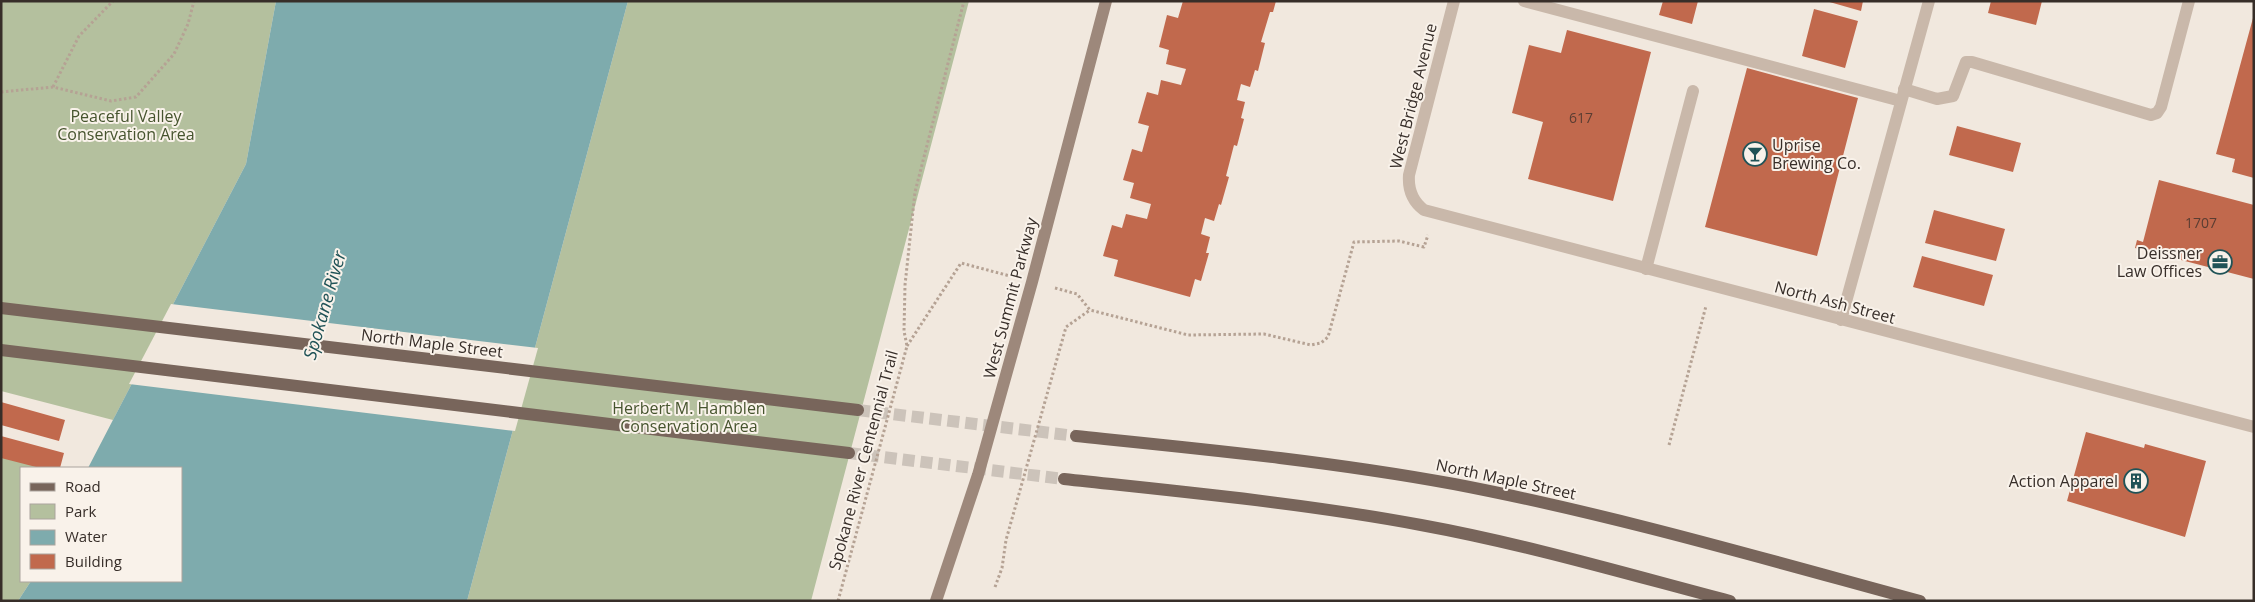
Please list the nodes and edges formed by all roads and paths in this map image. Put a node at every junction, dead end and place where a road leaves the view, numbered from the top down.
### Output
1 (113, 1) edge
2 (194, 1) edge
3 (964, 1) edge
4 (1106, 1) edge
5 (1454, 1) edge
6 (1524, 1) edge
7 (1929, 1) edge
8 (2189, 1) edge
9 (53, 87) junction
10 (1, 92) edge
11 (1694, 92) dead end
12 (1902, 95) junction
13 (1413, 198) joint
14 (1433, 214) junction
15 (1646, 269) junction
16 (1032, 282) junction
17 (1711, 286) junction
18 (1, 308) edge
19 (1090, 310) junction
20 (1841, 320) junction
21 (906, 346) junction
22 (1, 350) edge
23 (858, 410) tunnel mouth
24 (2254, 427) edge
25 (1076, 436) tunnel mouth
26 (1669, 445) dead end
27 (849, 453) tunnel mouth
28 (1064, 479) tunnel mouth
29 (996, 587) dead end
30 (838, 601) edge
31 (936, 601) edge
32 (1730, 601) edge
33 (1920, 601) edge

1 - 9 path
2 - 9 path
3 - 21 path, Spokane River Centennial Trail
4 - 16 street, West Summit Parkway
5 - 13 street, West Bridge Avenue
6 - 12 street
7 - 12 street
8 - 12 street
9 - 10 path
11 - 15 street
12 - 20 street
13 - 14 street, North Ash Street
14 - 15 street, North Ash Street
14 - 19 path
15 - 17 street, North Ash Street
16 - 19 path
16 - 21 path
16 - 31 street, West Summit Parkway
17 - 20 street, North Ash Street
17 - 26 path
18 - 23 main road, North Maple Street
19 - 29 path
20 - 24 street, North Ash Street
21 - 30 path, Spokane River Centennial Trail
22 - 27 main road
25 - 33 main road, North Maple Street
28 - 32 main road

